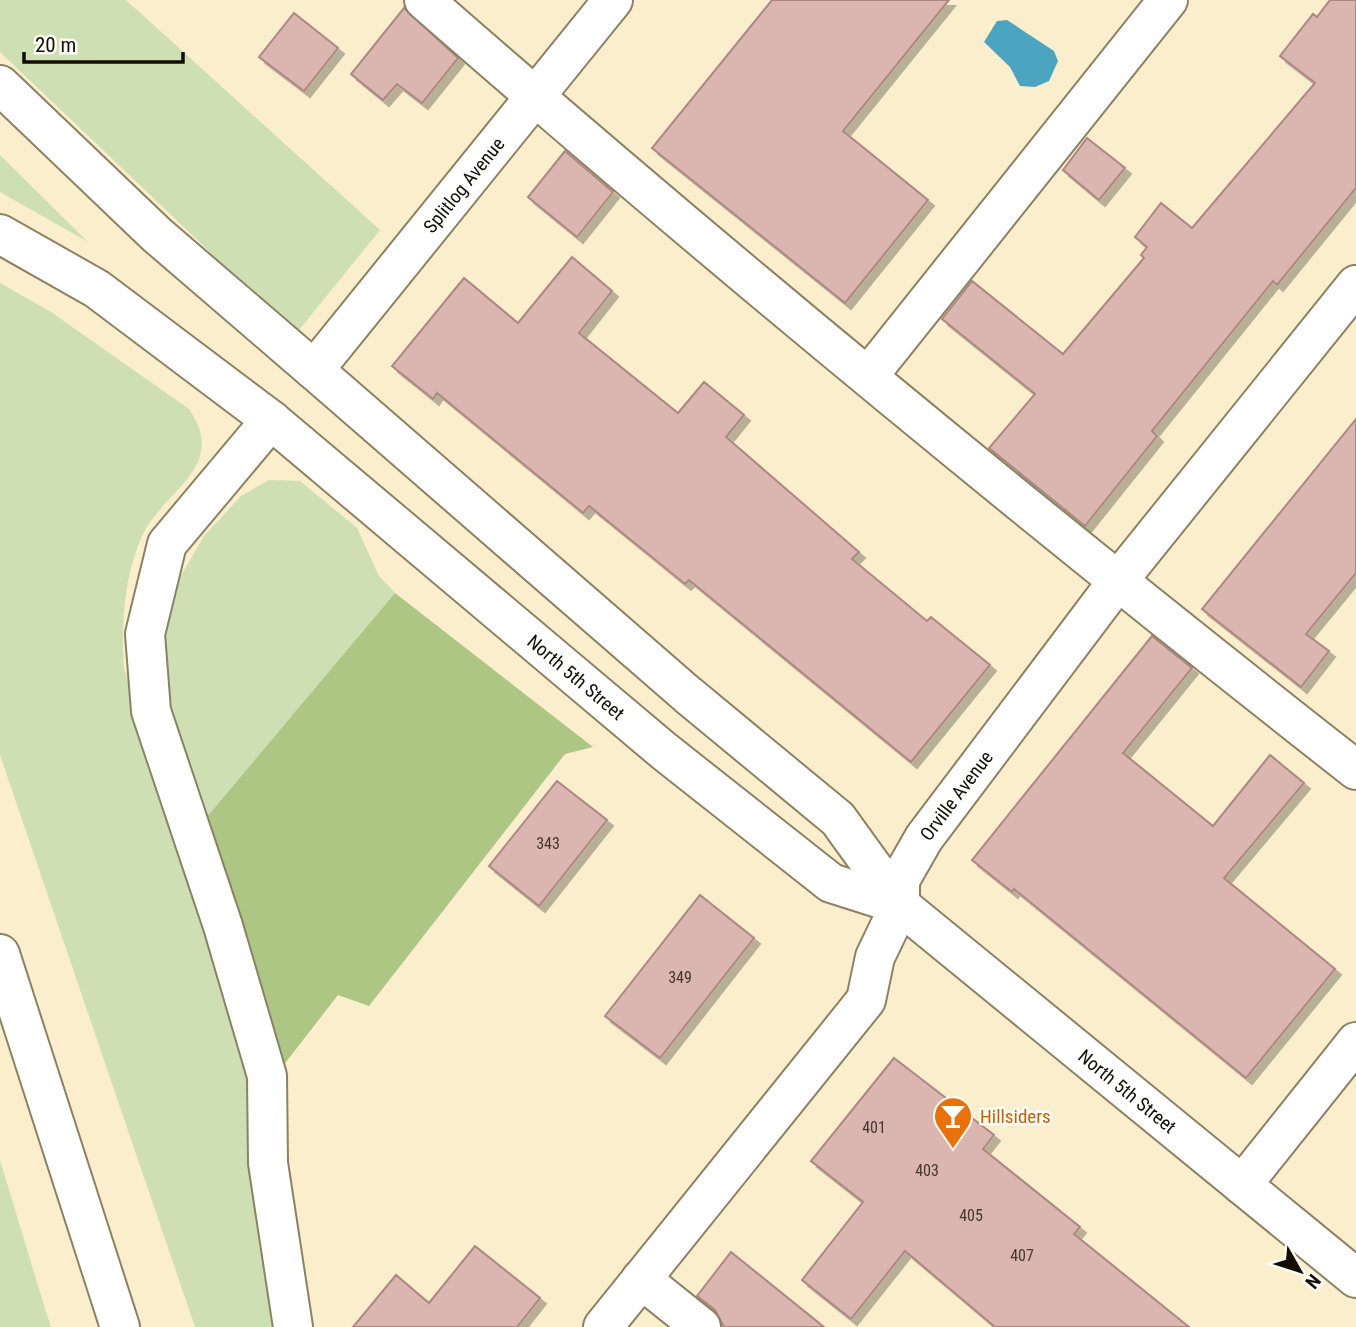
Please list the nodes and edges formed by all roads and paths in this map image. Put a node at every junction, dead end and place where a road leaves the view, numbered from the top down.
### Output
1 (424, 0) edge
2 (612, 0) edge
3 (1168, 0) edge
4 (0, 85) edge
5 (536, 97) junction
6 (0, 234) edge
7 (1356, 285) edge
8 (314, 370) junction
9 (869, 375) junction
10 (271, 420) junction
11 (1116, 582) junction
12 (1356, 770) edge
13 (900, 905) junction
14 (0, 954) edge
15 (1356, 1042) edge
16 (1242, 1185) junction
17 (1356, 1278) edge
18 (641, 1279) junction
19 (120, 1327) edge
20 (293, 1327) edge
21 (603, 1327) edge
22 (701, 1327) edge

1 - 5 main road
2 - 5 main road, Splitlog Avenue
3 - 9 main road
4 - 8 main road, North 5th Street
5 - 8 main road, Splitlog Avenue
5 - 9 main road
6 - 10 main road, North 5th Street
7 - 11 main road, Orville Avenue
8 - 13 main road, North 5th Street
9 - 11 main road
10 - 13 main road, North 5th Street
10 - 20 main road
11 - 12 main road
11 - 13 main road, Orville Avenue
13 - 16 main road, North 5th Street
13 - 18 main road, Orville Avenue
14 - 19 main road
15 - 16 main road
16 - 17 main road, North 5th Street
18 - 21 main road, Orville Avenue
18 - 22 main road

